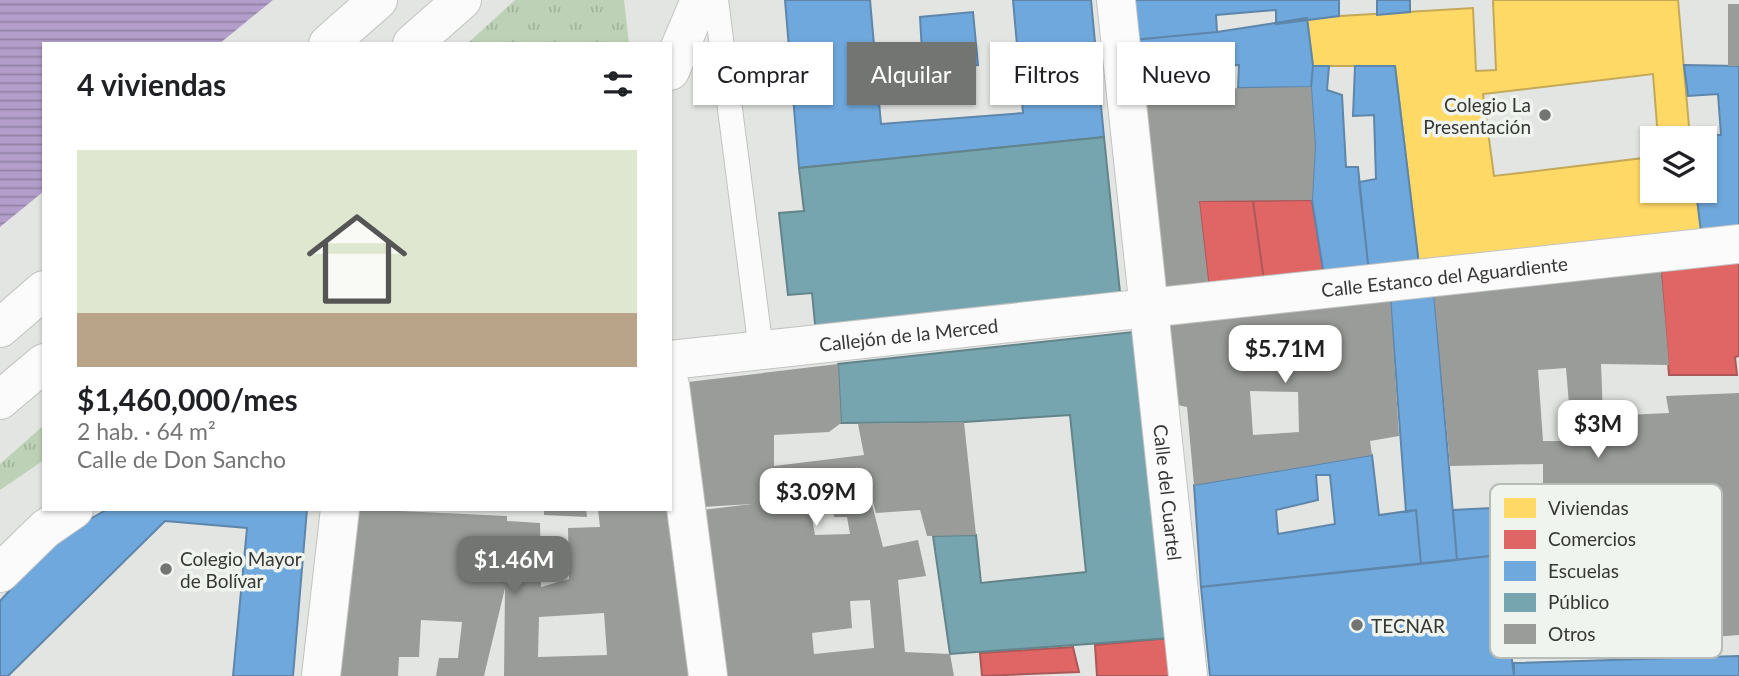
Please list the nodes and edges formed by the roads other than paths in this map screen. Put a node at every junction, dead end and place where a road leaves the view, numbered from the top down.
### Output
1 (378, 0) edge
2 (462, 0) edge
3 (700, 0) edge
4 (716, 0) edge
5 (1116, 0) edge
6 (330, 42) edge
7 (414, 42) edge
8 (672, 66) edge
9 (1739, 244) edge
10 (42, 292) edge
11 (1148, 309) junction
12 (0, 328) edge
13 (761, 350) junction
14 (672, 360) edge
15 (42, 365) edge
16 (672, 400) edge
17 (0, 401) edge
18 (71, 511) edge
19 (340, 511) edge
20 (0, 573) edge
21 (321, 676) edge
22 (708, 676) edge
23 (1188, 676) edge

1 - 6 street
2 - 7 street
3 - 8 street
4 - 13 lane
5 - 11 street, Calle del Cuartel
9 - 11 street, Calle Estanco del Aguardiente
10 - 12 street
11 - 13 street, Callejón de la Merced
11 - 23 street, Calle del Cuartel
13 - 14 street, Callejón de la Merced
15 - 17 street
16 - 22 street
18 - 20 street
19 - 21 street

